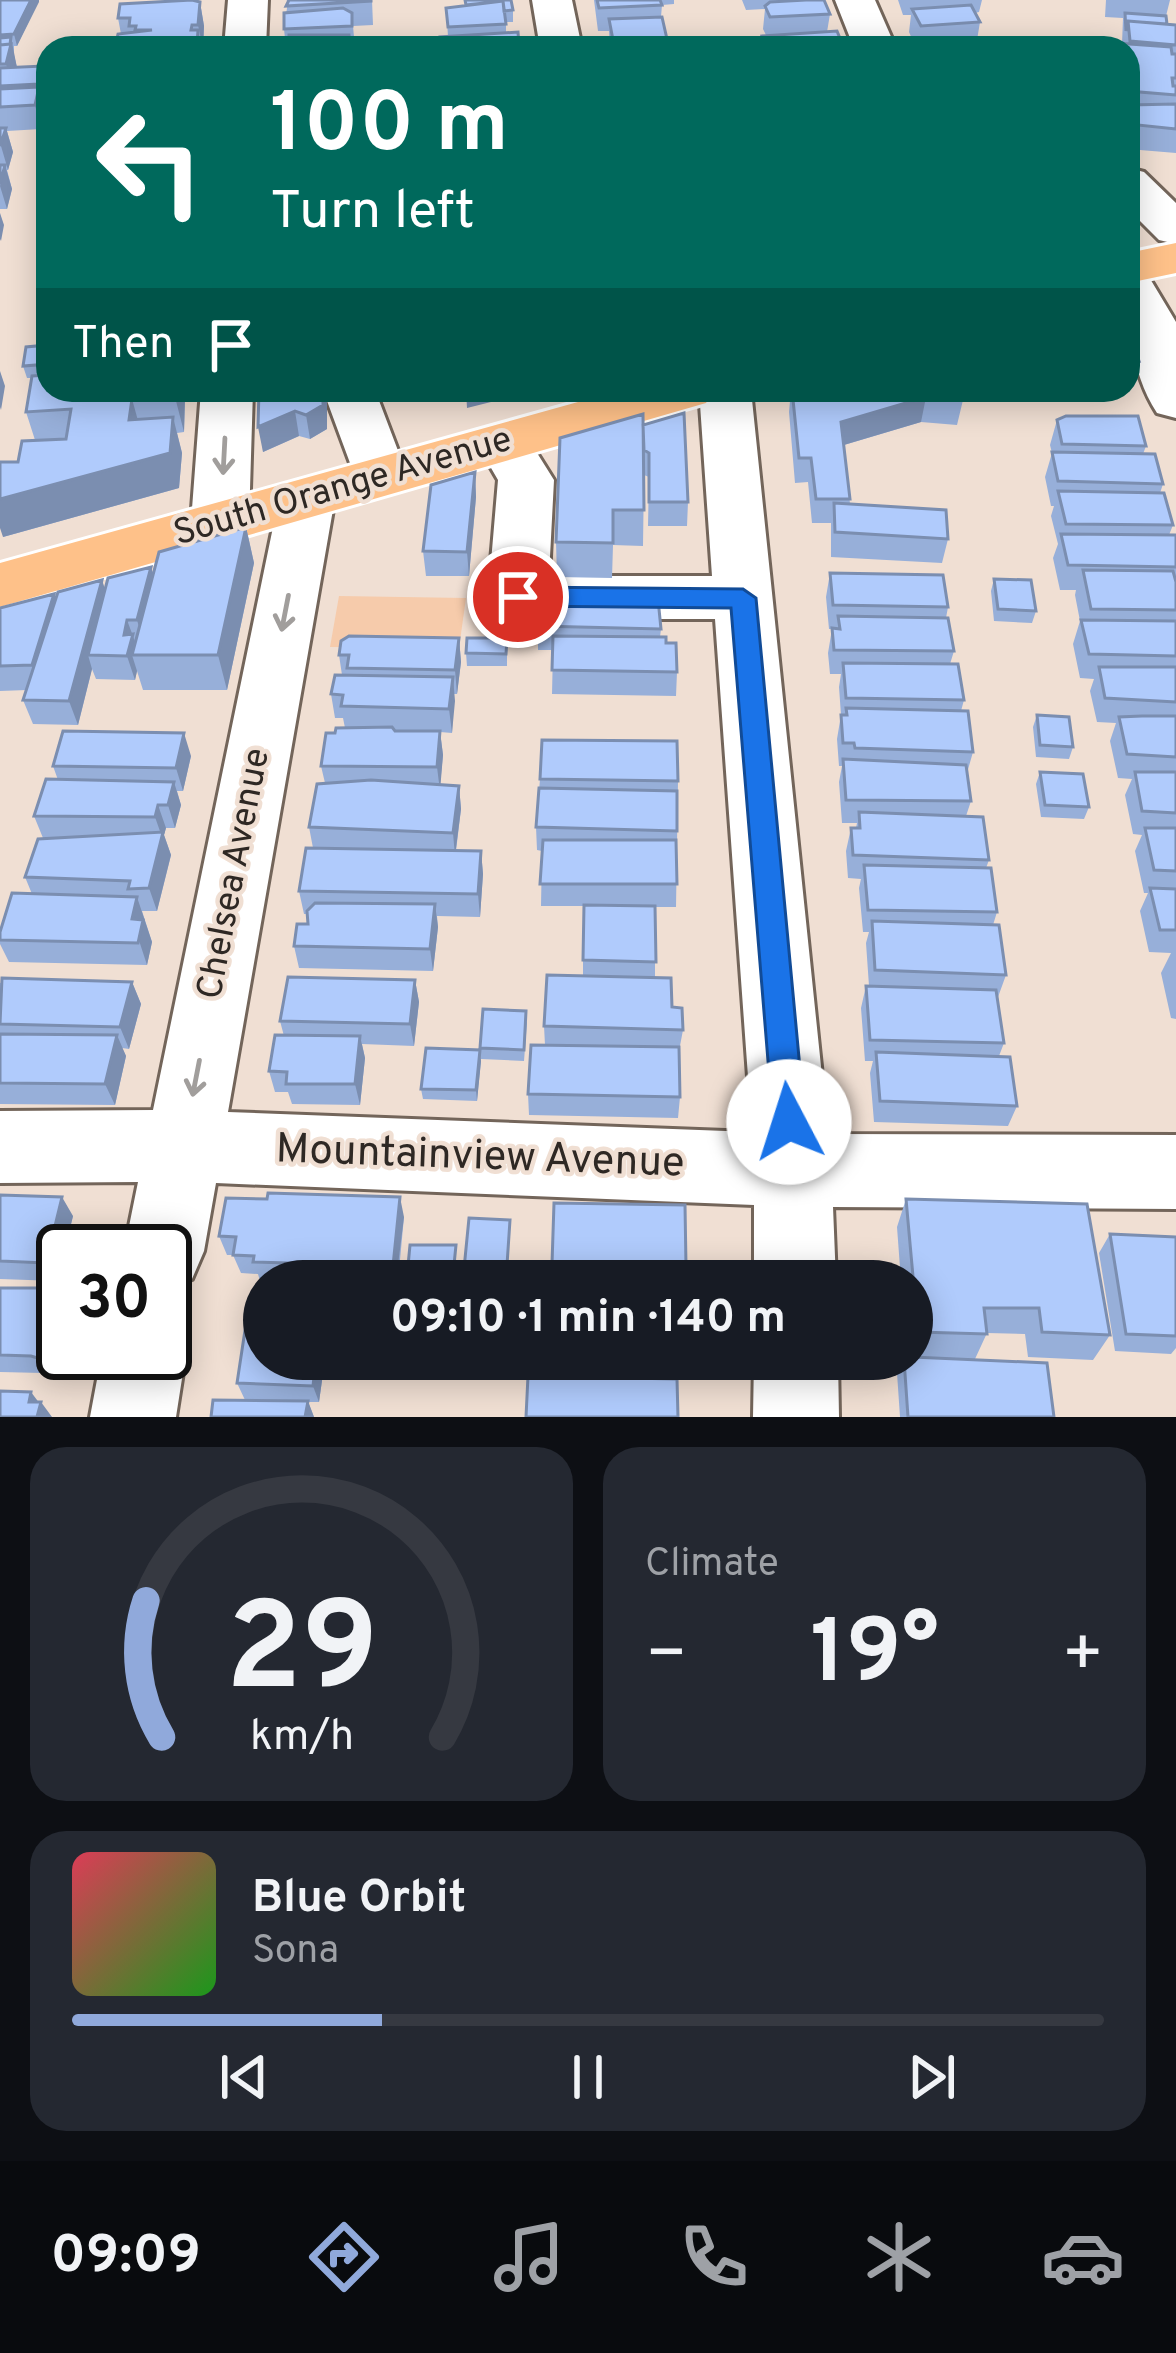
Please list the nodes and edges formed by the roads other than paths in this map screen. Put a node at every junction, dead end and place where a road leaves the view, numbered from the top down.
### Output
1 (248, 0) edge
2 (552, 0) edge
3 (855, 0) edge
4 (246, 36) edge
5 (559, 36) edge
6 (870, 36) edge
7 (1140, 163) edge
8 (1176, 165) edge
9 (1140, 300) edge
10 (1176, 401) edge
11 (226, 402) edge
12 (353, 402) edge
13 (615, 402) edge
14 (726, 402) edge
15 (503, 442) junction
16 (380, 477) junction
17 (307, 498) junction
18 (220, 523) junction
19 (0, 585) edge
20 (743, 598) junction
21 (183, 1147) junction
22 (0, 1148) edge
23 (793, 1170) junction
24 (1176, 1172) edge
25 (169, 1224) edge
26 (794, 1260) edge
27 (140, 1380) edge
28 (796, 1380) edge
29 (133, 1417) edge
30 (796, 1417) edge

1 - 4 street
2 - 5 street
3 - 6 street
7 - 8 street
9 - 10 street
11 -> 18 street
12 - 16 street
13 - 15 main road, South Orange Avenue
14 - 20 street
15 - 16 main road, South Orange Avenue
15 - 20 street
16 - 17 main road, South Orange Avenue
17 - 18 main road, South Orange Avenue
17 -> 21 street, Chelsea Avenue
18 - 19 main road, South Orange Avenue
20 - 23 street
21 - 22 street, Mountainview Avenue
21 - 23 street, Mountainview Avenue
21 - 25 street, Chelsea Avenue
23 - 24 street, Mountainview Avenue
23 - 26 street
27 - 29 street
28 - 30 street

